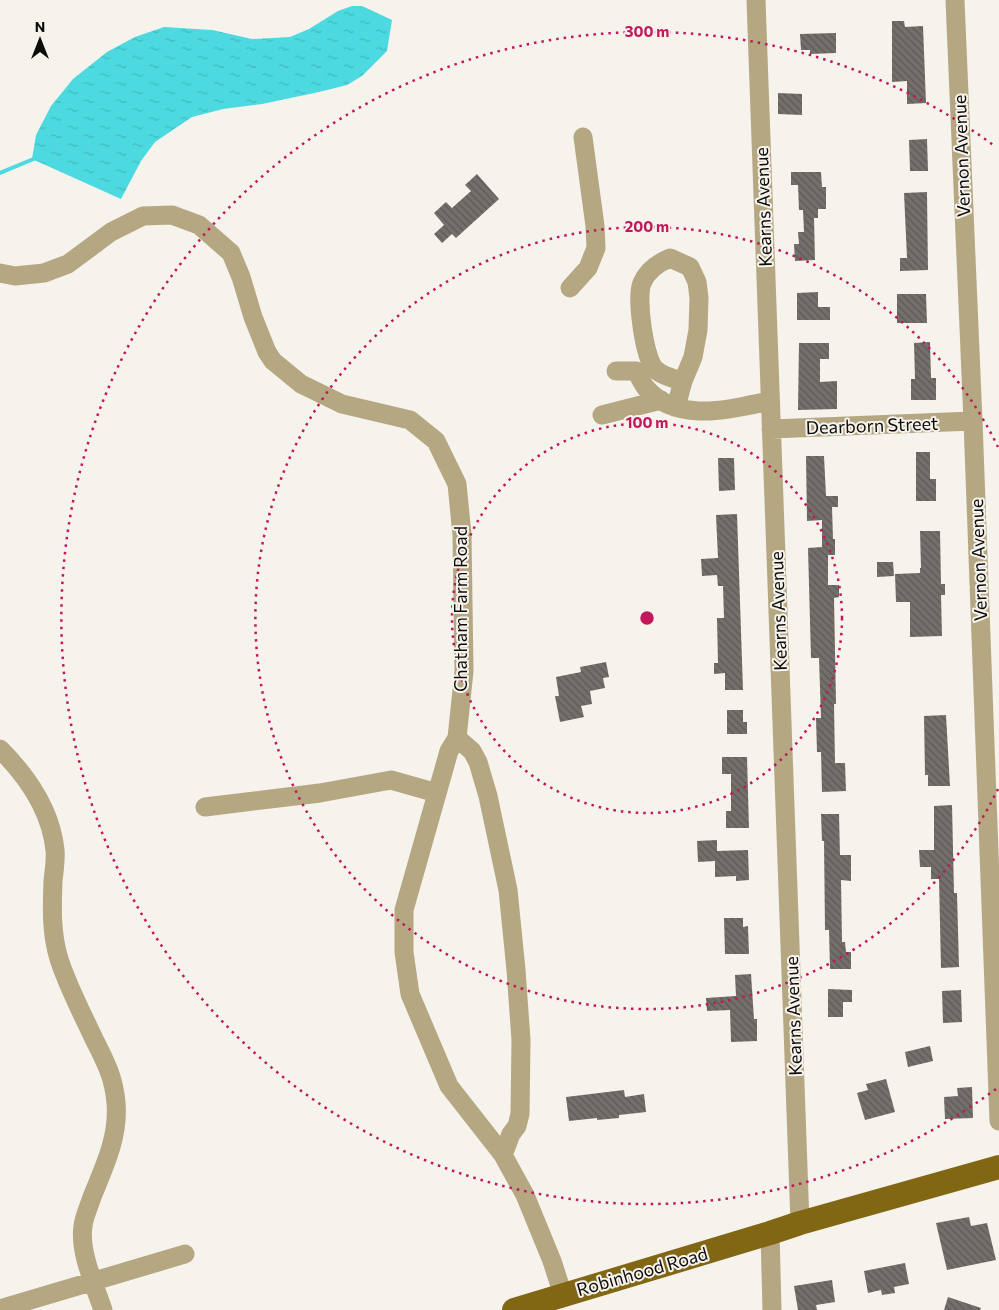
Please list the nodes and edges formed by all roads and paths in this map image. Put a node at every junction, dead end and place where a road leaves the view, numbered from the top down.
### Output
1 (756, 0) edge
2 (955, 0) edge
3 (583, 137) dead end
4 (0, 273) edge
5 (570, 288) dead end
6 (616, 371) dead end
7 (683, 381) junction
8 (770, 401) junction
9 (669, 404) junction
10 (602, 415) dead end
11 (973, 421) junction
12 (771, 429) junction
13 (457, 738) junction
14 (0, 749) edge
15 (437, 793) junction
16 (205, 807) dead end
17 (999, 1121) edge
18 (503, 1154) junction
19 (999, 1167) edge
20 (800, 1223) junction
21 (770, 1234) junction
22 (185, 1254) dead end
23 (93, 1281) junction
24 (563, 1295) junction
25 (0, 1309) edge
26 (103, 1310) edge
27 (514, 1310) edge
28 (772, 1310) edge

1 - 8 street, Kearns Avenue
2 - 11 street, Vernon Avenue
3 - 5 street
4 - 13 street, Chatham Farm Road
6 - 9 street
7 - 7 street
7 - 9 street
8 - 9 street
8 - 12 street, Kearns Avenue
9 - 10 street
11 - 12 street, Dearborn Street
11 - 17 street, Vernon Avenue
12 - 20 street, Kearns Avenue
13 - 15 street, Chatham Farm Road
13 - 18 street
14 - 23 street
15 - 16 street
15 - 18 street, Chatham Farm Road
18 - 24 street, Chatham Farm Road
19 - 20 main road, Robinhood Road
20 - 21 main road, Robinhood Road
21 - 24 main road, Robinhood Road
21 - 28 street
22 - 23 street
23 - 25 street
23 - 26 street
24 - 27 main road, Robinhood Road

